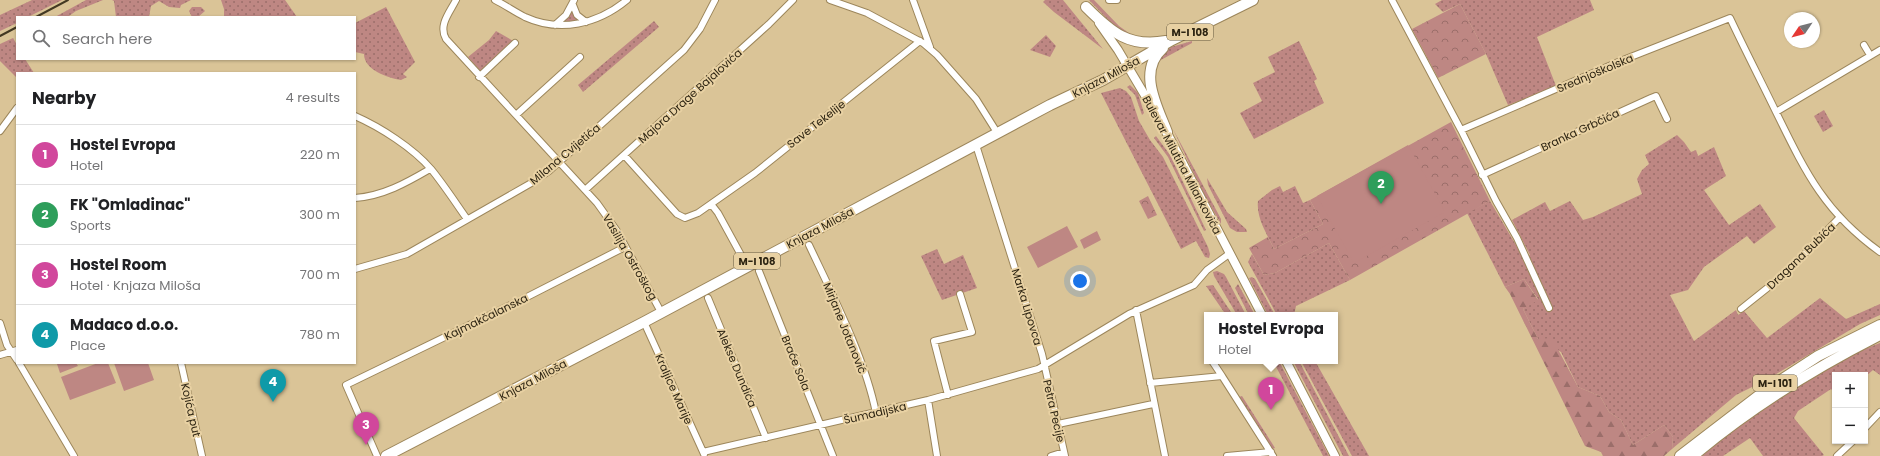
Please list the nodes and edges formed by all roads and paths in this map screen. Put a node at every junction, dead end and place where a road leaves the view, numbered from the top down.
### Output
1 (456, 0) edge
2 (495, 0) edge
3 (627, 0) edge
4 (715, 0) edge
5 (793, 0) edge
6 (830, 0) edge
7 (913, 0) edge
8 (1109, 0) edge
9 (1117, 0) edge
10 (1253, 0) edge
11 (1392, 0) edge
12 (574, 2) edge
13 (1084, 4) edge
14 (1730, 18) joint
15 (586, 22) junction
16 (555, 25) junction
17 (1172, 40) junction
18 (920, 41) junction
19 (515, 43) dead end
20 (1864, 45) dead end
21 (930, 49) junction
22 (1880, 50) edge
23 (1870, 55) junction
24 (580, 57) dead end
25 (1127, 66) junction
26 (478, 76) junction
27 (16, 109) edge
28 (1776, 112) junction
29 (516, 115) junction
30 (356, 116) edge
31 (1667, 119) dead end
32 (1461, 130) junction
33 (0, 131) edge
34 (1167, 132) junction
35 (998, 134) junction
36 (976, 145) junction
37 (624, 155) junction
38 (558, 162) junction
39 (430, 168) junction
40 (1482, 175) junction
41 (585, 190) junction
42 (356, 198) edge
43 (711, 204) junction
44 (1840, 217) junction
45 (467, 219) junction
46 (809, 245) dead end
47 (625, 247) junction
48 (1880, 252) edge
49 (1229, 254) junction
50 (747, 266) junction
51 (356, 269) edge
52 (759, 271) dead end
53 (960, 294) dead end
54 (708, 298) dead end
55 (1549, 308) dead end
56 (1741, 309) dead end
57 (1136, 310) junction
58 (661, 312) junction
59 (1260, 312) edge
60 (644, 322) junction
61 (0, 323) edge
62 (1880, 325) edge
63 (1880, 335) edge
64 (14, 351) edge
65 (0, 355) edge
66 (20, 364) edge
67 (181, 364) edge
68 (1214, 364) edge
69 (1288, 364) edge
70 (1044, 366) junction
71 (1222, 376) junction
72 (1150, 383) junction
73 (948, 395) junction
74 (928, 400) junction
75 (1154, 404) junction
76 (1880, 412) edge
77 (876, 413) junction
78 (1058, 424) junction
79 (1868, 425) edge
80 (821, 426) junction
81 (766, 438) junction
82 (1850, 444) edge
83 (704, 454) edge
84 (1064, 454) edge
85 (1272, 454) edge
86 (74, 456) edge
87 (202, 456) edge
88 (377, 456) edge
89 (386, 456) edge
90 (833, 456) edge
91 (937, 456) edge
92 (1051, 456) edge
93 (1165, 456) edge
94 (1227, 456) edge
95 (1335, 456) edge
96 (1680, 456) edge
97 (1693, 456) edge
98 (1837, 456) edge

1 - 26 street, Vasilija Ostroškog
2 - 16 street
3 - 15 street
4 - 38 street, Milana Cvijetića
5 - 37 street, Majora Drage Bajalovića
6 - 18 street
7 - 21 street
8 - 9 street
10 - 17 main road, Knjaza Miloša / M-I 108
11 - 32 street
12 - 15 street
12 - 16 street
13 - 17 main road
13 - 25 street, Bulevar Milutina Milankovića
14 - 28 street, Dragana Bubića
14 - 32 street, Srednjoškolska
15 - 16 street
17 - 25 main road, Knjaza Miloša / M-I 108
17 - 34 main road
18 - 21 street
18 - 43 street, Save Tekelije
19 - 26 street
20 - 23 street
21 - 35 street
22 - 23 street
23 - 28 street
24 - 29 street
25 - 34 street, Bulevar Milutina Milankovića
25 - 35 main road, Knjaza Miloša / M-I 108
26 - 29 street, Vasilija Ostroškog
27 - 33 street
28 - 44 street, Dragana Bubića
29 - 38 street, Vasilija Ostroškog
30 - 39 street
31 - 40 street, Branka Grbčića
32 - 40 street
34 - 49 street, Bulevar Milutina Milankovića
35 - 36 main road, Knjaza Miloša / M-I 108
36 - 50 main road, Knjaza Miloša / M-I 108
36 - 70 street, Marka Lipovca
37 - 41 street, Majora Drage Bajalovića
37 - 43 street, Save Tekelije
38 - 41 street, Vasilija Ostroškog
38 - 45 street, Milana Cvijetića
39 - 42 street
39 - 45 street
40 - 55 street
41 - 47 street, Vasilija Ostroškog
43 - 50 street
44 - 48 street, Dragana Bubića
44 - 56 street, Dragana Bubića
45 - 51 street, Milana Cvijetića
46 - 77 street, Mirjane Jotanović
47 - 58 street, Vasilija Ostroškog
47 - 88 street, Kajmakčalanska
49 - 57 street
49 - 59 street, Bulevar Milutina Milankovića
50 - 58 main road, Knjaza Miloša / M-I 108
52 - 80 street, Braće Sola
53 - 73 street
54 - 81 street, Alekse Dundića
57 - 70 street
57 - 72 street
58 - 60 main road, Knjaza Miloša / M-I 108
60 - 83 street, Kraljice Marije
60 - 89 main road, Knjaza Miloša / M-I 108
61 - 64 street
62 - 96 main road, M-I 101
63 - 97 main road, M-I 101
64 - 65 street
66 - 86 street
67 - 87 street, Kojića put
68 - 71 street
69 - 95 street
70 - 73 street, Šumadijska
70 - 78 street, Petra Pecije
71 - 72 street
71 - 85 street
72 - 75 street
73 - 74 street, Šumadijska
74 - 77 street, Šumadijska
74 - 91 street
75 - 78 street
75 - 93 street
76 - 79 street
77 - 80 street, Šumadijska
78 - 84 street, Petra Pecije
80 - 81 street, Šumadijska
80 - 90 street, Braće Sola
81 - 83 street, Šumadijska
82 - 98 street
84 - 92 street
85 - 94 street

